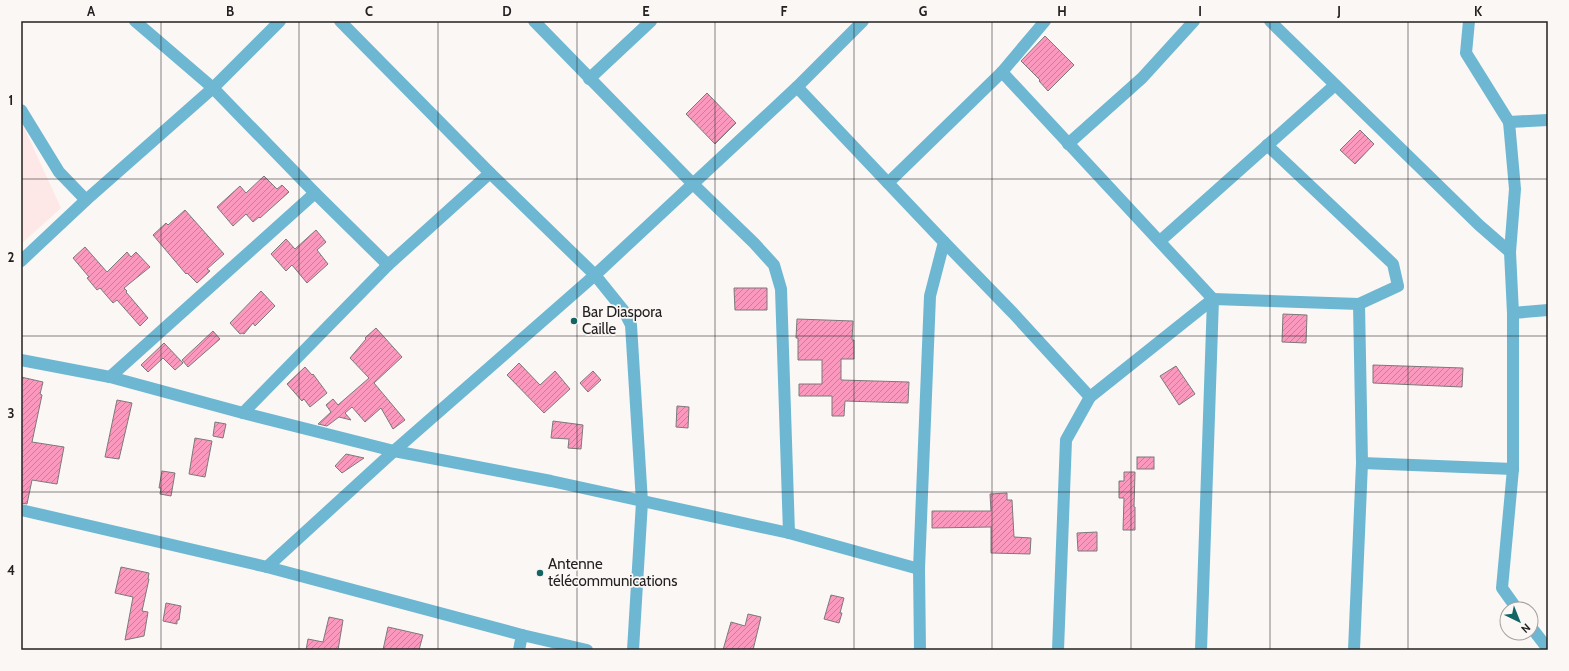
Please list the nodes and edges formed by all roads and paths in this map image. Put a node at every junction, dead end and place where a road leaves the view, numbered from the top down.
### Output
1 (135, 21) edge
2 (280, 21) edge
3 (340, 21) edge
4 (534, 21) edge
5 (651, 21) edge
6 (863, 21) edge
7 (1045, 21) edge
8 (1194, 21) edge
9 (1270, 21) edge
10 (1469, 21) edge
11 (1002, 72) junction
12 (589, 79) junction
13 (1335, 85) junction
14 (797, 87) junction
15 (213, 88) junction
16 (21, 110) edge
17 (1548, 120) edge
18 (1509, 122) junction
19 (1068, 144) junction
20 (1268, 145) junction
21 (490, 173) junction
22 (692, 183) junction
23 (888, 183) junction
24 (315, 193) junction
25 (86, 200) junction
26 (1160, 241) junction
27 (944, 242) junction
28 (1510, 252) junction
29 (21, 261) edge
30 (388, 265) junction
31 (595, 275) junction
32 (1213, 299) junction
33 (1359, 304) junction
34 (1548, 310) edge
35 (1513, 313) junction
36 (21, 360) edge
37 (110, 377) junction
38 (1090, 397) junction
39 (243, 413) junction
40 (394, 452) junction
41 (1362, 463) junction
42 (1513, 469) junction
43 (642, 502) junction
44 (21, 510) edge
45 (789, 533) junction
46 (267, 567) junction
47 (919, 569) junction
48 (1512, 601) edge
49 (522, 635) junction
50 (1539, 636) edge
51 (1547, 646) edge
52 (519, 650) edge
53 (587, 650) edge
54 (633, 650) edge
55 (920, 650) edge
56 (1058, 650) edge
57 (1201, 650) edge
58 (1354, 650) edge

1 - 15 street
2 - 15 street
3 - 21 street
4 - 12 street
5 - 12 street
6 - 14 street
7 - 11 street
8 - 19 street
9 - 13 street
10 - 18 street
11 - 19 street
11 - 23 street
12 - 22 street
13 - 20 street
13 - 28 street
14 - 22 street
14 - 23 street
15 - 24 street
15 - 25 street
16 - 25 street
17 - 18 street
18 - 28 street
19 - 26 street
20 - 26 street
20 - 33 street
21 - 30 street
21 - 31 street
22 - 31 street
22 - 45 street
23 - 27 street
24 - 30 street
24 - 37 street
25 - 29 street
26 - 32 street
27 - 38 street
27 - 47 street
28 - 35 street
30 - 39 street
31 - 40 street
31 - 43 street
32 - 33 street
32 - 38 street
32 - 57 street
33 - 41 street
34 - 35 street
35 - 42 street
36 - 37 street
37 - 39 street
38 - 56 street
39 - 40 street
40 - 43 street
40 - 46 street
41 - 42 street
41 - 58 street
42 - 48 street
43 - 45 street
43 - 54 street
44 - 46 street
45 - 47 street
46 - 49 street
47 - 55 street
49 - 52 street
49 - 53 street
50 - 51 street

